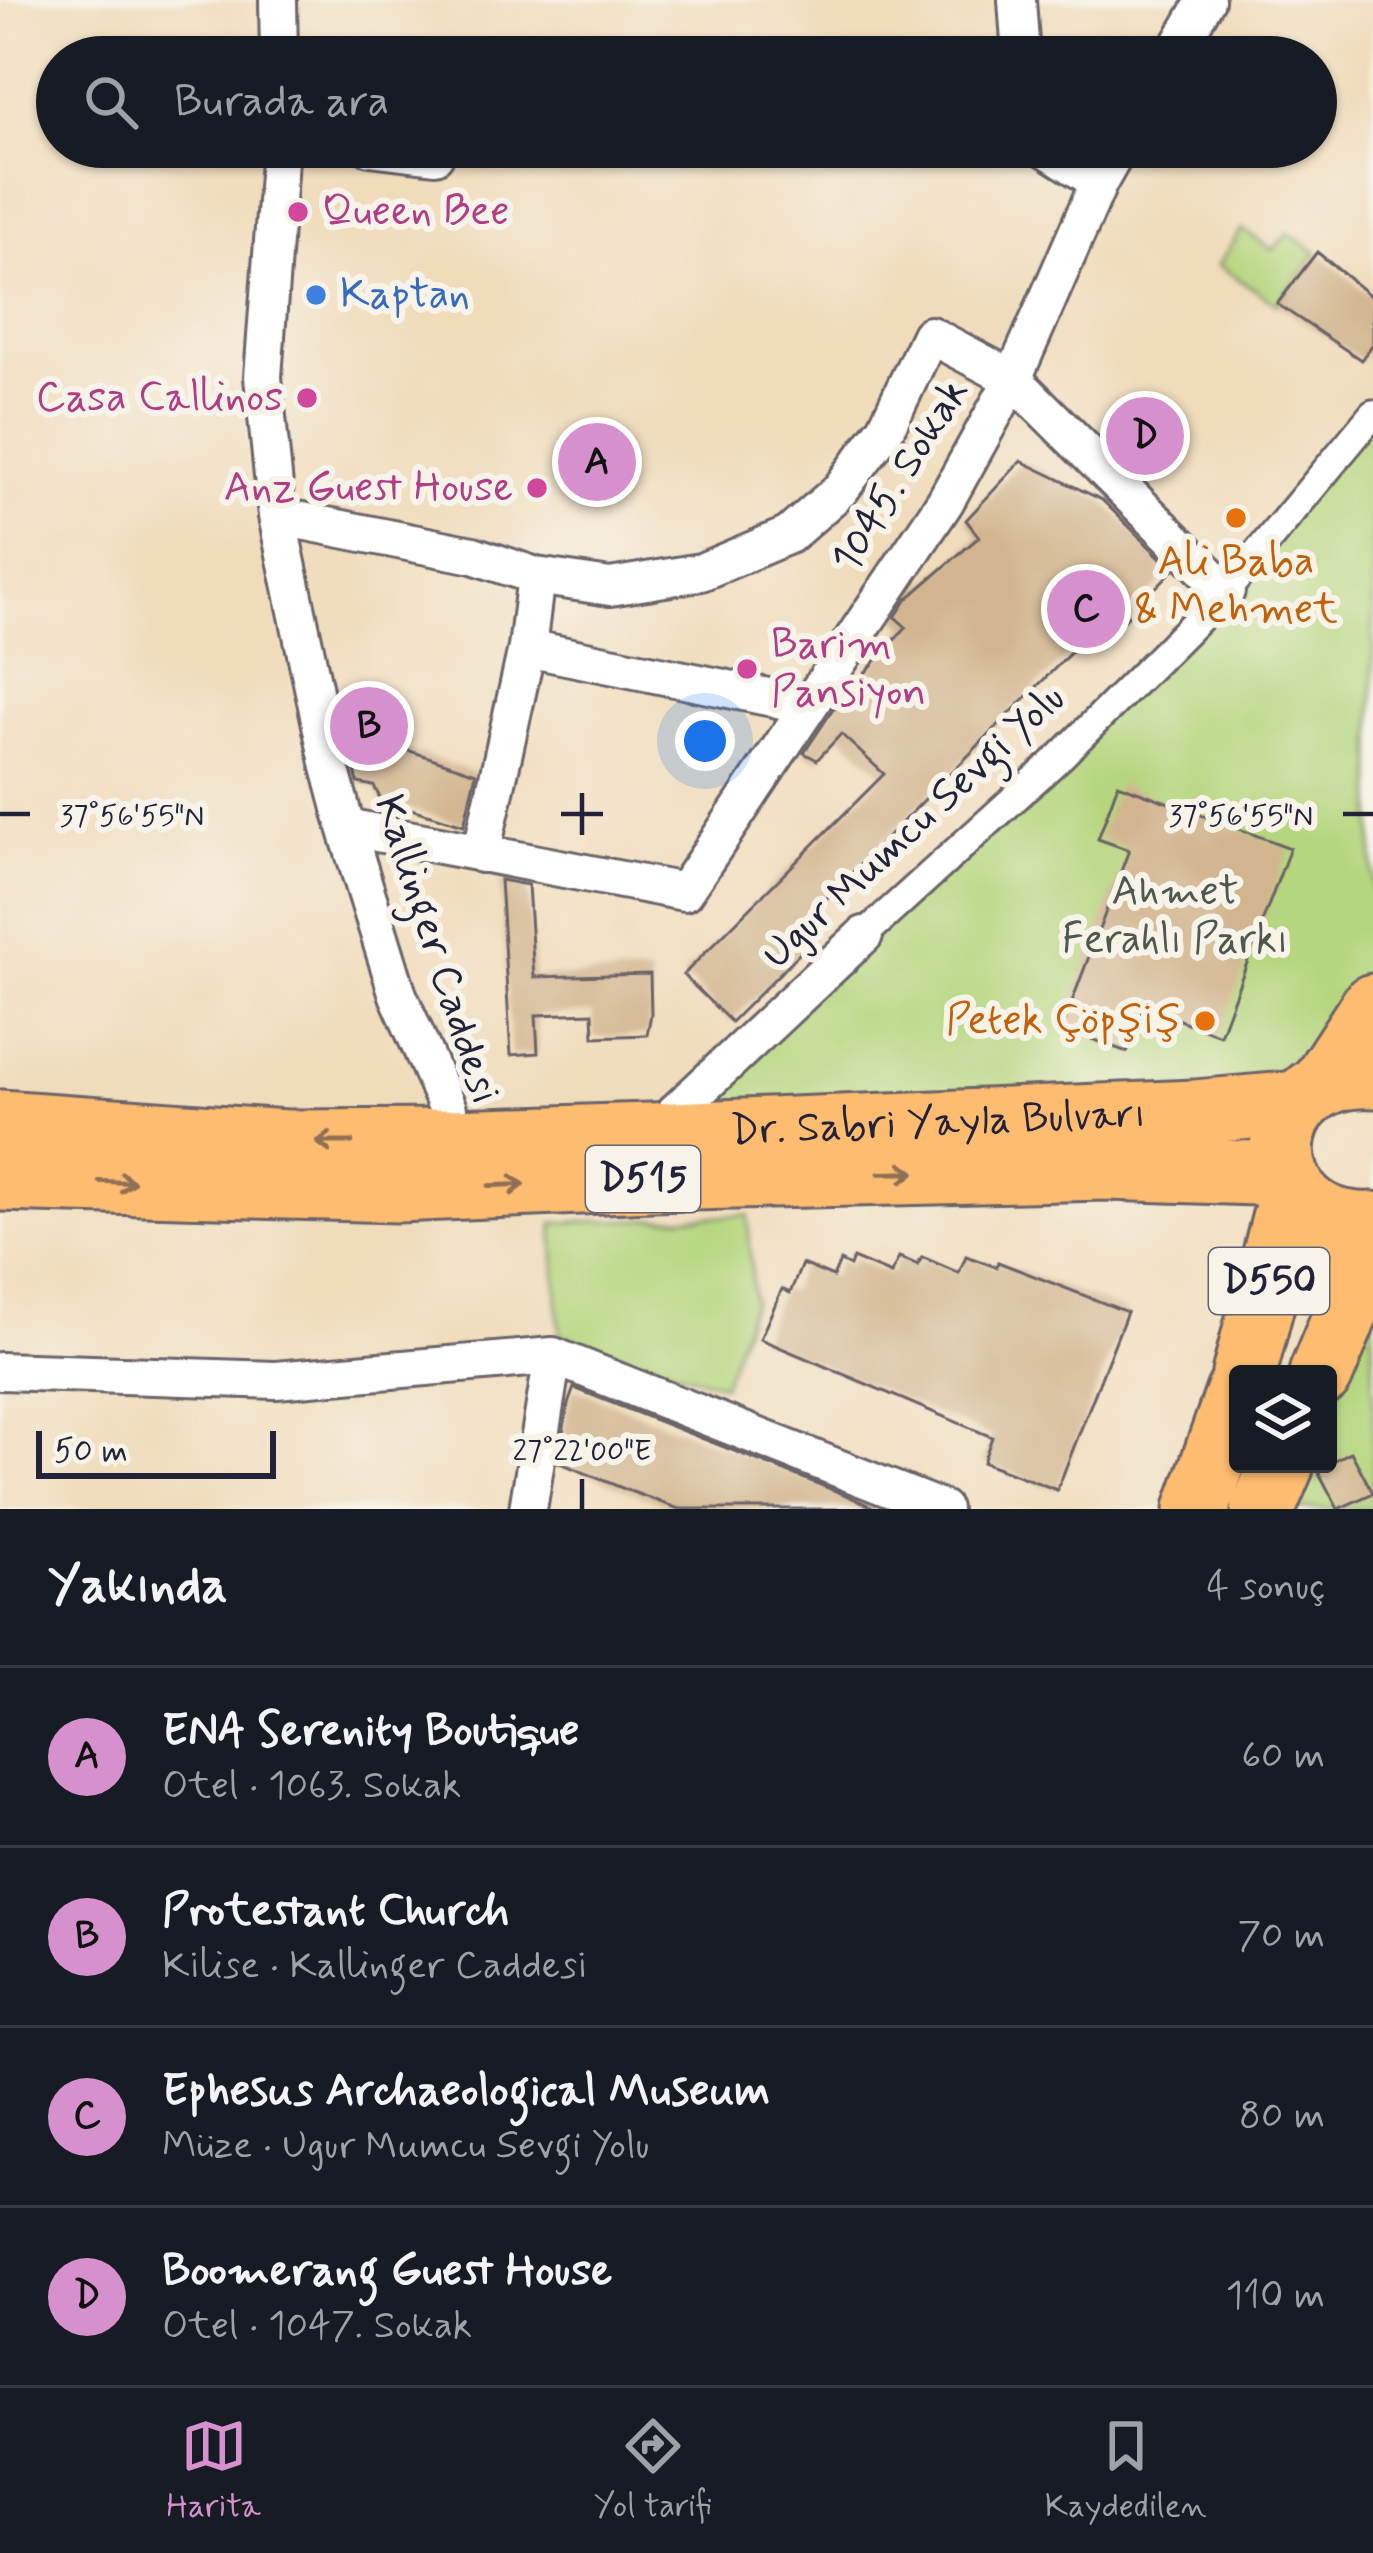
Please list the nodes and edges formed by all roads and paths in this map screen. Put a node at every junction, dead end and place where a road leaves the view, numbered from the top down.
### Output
1 (278, 0) edge
2 (1017, 0) edge
3 (1206, 0) edge
4 (279, 36) edge
5 (1020, 36) edge
6 (1185, 36) edge
7 (278, 168) edge
8 (1077, 168) edge
9 (1107, 168) edge
10 (1099, 182) junction
11 (1013, 379) junction
12 (1373, 414) edge
13 (278, 516) junction
14 (536, 576) junction
15 (1226, 590) junction
16 (527, 648) junction
17 (807, 705) junction
18 (346, 827) junction
19 (481, 854) junction
20 (864, 935) joint
21 (1373, 1006) edge
22 (1331, 1088) edge
23 (0, 1122) edge
24 (650, 1136) junction
25 (451, 1141) junction
26 (0, 1179) edge
27 (1289, 1181) junction
28 (1373, 1225) edge
29 (553, 1356) junction
30 (1246, 1365) edge
31 (1326, 1365) edge
32 (0, 1371) edge
33 (1229, 1418) edge
34 (1278, 1473) edge
35 (528, 1509) edge
36 (943, 1509) edge
37 (1197, 1509) edge
38 (1263, 1509) edge

1 - 4 street
2 - 5 street
3 - 6 street
7 - 13 street, Kallinger Caddesi
8 - 10 street
9 - 10 street, 1045. Sokak
10 - 11 street, 1045. Sokak
11 - 14 street
11 - 15 street
11 - 17 street, 1045. Sokak
12 - 15 street, Ugur Mumcu Sevgi Yolu
13 - 14 street
13 - 18 street, Kallinger Caddesi
14 - 16 street
15 - 20 street, Ugur Mumcu Sevgi Yolu
16 - 17 street
16 - 19 street
17 - 19 street, 1045. Sokak
18 - 19 street
18 - 25 street, Kallinger Caddesi
20 - 24 street, Ugur Mumcu Sevgi Yolu
21 - 22 highway
22 - 24 highway, Dr. Sabri Yayla Bulvarı / D515
22 - 27 highway
25 -> 23 highway, Dr. Sabri Yayla Bulvarı / D515
24 - 25 highway, Dr. Sabri Yayla Bulvarı / D515
26 -> 27 highway, Dr. Sabri Yayla Bulvarı / D515
27 - 28 highway
27 - 30 highway, D550
28 - 31 highway, D550
29 - 32 street
29 - 35 street
29 - 36 street
33 - 37 highway
34 - 38 highway

